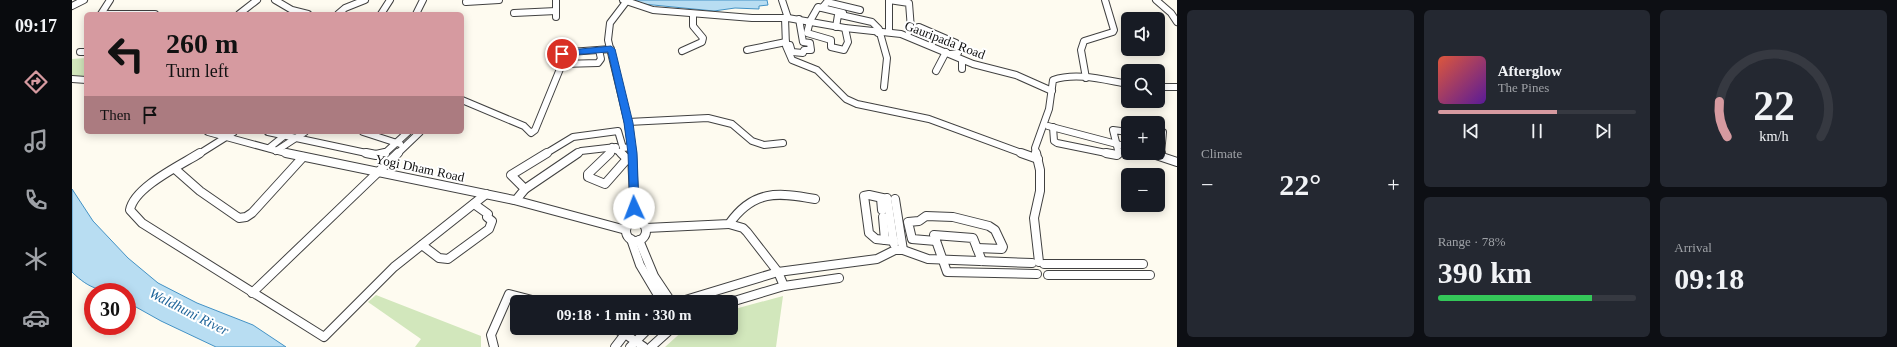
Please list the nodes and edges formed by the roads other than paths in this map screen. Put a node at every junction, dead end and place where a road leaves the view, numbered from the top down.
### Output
1 (84, 0) edge
2 (110, 0) edge
3 (257, 0) edge
4 (275, 0) edge
5 (365, 0) edge
6 (390, 0) edge
7 (423, 0) edge
8 (499, 0) edge
9 (556, 0) edge
10 (782, 0) edge
11 (889, 0) edge
12 (1105, 0) edge
13 (1156, 0) edge
14 (625, 1) edge
15 (466, 2) dead end
16 (72, 6) edge
17 (822, 8) junction
18 (102, 12) edge
19 (242, 12) edge
20 (300, 12) edge
21 (340, 12) edge
22 (382, 12) edge
23 (417, 12) edge
24 (514, 13) dead end
25 (693, 14) junction
26 (786, 18) junction
27 (799, 19) junction
28 (810, 21) junction
29 (1177, 22) edge
30 (836, 27) junction
31 (845, 28) junction
32 (895, 28) dead end
33 (889, 32) junction
34 (909, 32) junction
35 (879, 33) junction
36 (948, 40) junction
37 (788, 42) junction
38 (944, 45) dead end
39 (611, 49) junction
40 (599, 50) junction
41 (747, 50) dead end
42 (682, 51) dead end
43 (949, 53) junction
44 (960, 60) junction
45 (562, 64) junction
46 (962, 69) dead end
47 (936, 71) dead end
48 (1086, 78) junction
49 (72, 79) edge
50 (84, 80) edge
51 (72, 83) edge
52 (1121, 83) edge
53 (884, 87) dead end
54 (1165, 87) edge
55 (1177, 87) edge
56 (1052, 91) junction
57 (464, 100) edge
58 (628, 122) junction
59 (1044, 125) junction
60 (1053, 128) junction
61 (1121, 131) edge
62 (216, 134) edge
63 (231, 134) edge
64 (276, 134) edge
65 (301, 134) edge
66 (369, 134) edge
67 (405, 134) edge
68 (407, 134) edge
69 (418, 134) edge
70 (284, 136) junction
71 (227, 137) junction
72 (294, 138) junction
73 (413, 138) junction
74 (397, 143) junction
75 (783, 144) dead end
76 (1116, 144) junction
77 (1121, 145) edge
78 (405, 146) junction
79 (616, 147) junction
80 (632, 147) junction
81 (269, 148) junction
82 (276, 151) junction
83 (303, 157) junction
84 (1165, 158) edge
85 (1038, 159) junction
86 (1177, 162) edge
87 (175, 169) junction
88 (378, 171) junction
89 (524, 189) junction
90 (486, 194) junction
91 (887, 198) junction
92 (815, 199) dead end
93 (516, 200) junction
94 (474, 204) junction
95 (635, 222) junction
96 (729, 224) junction
97 (895, 225) junction
98 (646, 228) junction
99 (626, 230) junction
100 (635, 240) junction
101 (885, 240) junction
102 (894, 241) junction
103 (936, 242) junction
104 (422, 245) junction
105 (977, 248) junction
106 (899, 250) junction
107 (942, 259) junction
108 (982, 261) junction
109 (1038, 263) junction
110 (1143, 264) dead end
111 (778, 272) junction
112 (1037, 274) junction
113 (1048, 275) junction
114 (1150, 276) dead end
115 (839, 278) dead end
116 (784, 286) junction
117 (252, 293) junction
118 (513, 295) edge
119 (662, 295) edge
120 (703, 295) edge
121 (738, 300) edge
122 (624, 335) edge
123 (626, 335) edge
124 (642, 335) edge
125 (664, 335) edge
126 (633, 344) edge
127 (494, 347) edge
128 (615, 347) edge
129 (644, 347) edge
130 (651, 347) edge

1 - 16 street
2 - 18 street
3 - 19 street
4 - 20 street
5 - 21 street
6 - 22 street
7 - 23 street
8 - 15 street
9 - 24 street
10 - 26 street
11 - 33 street
11 - 34 street
12 - 48 street
13 - 29 street
14 - 25 street
14 - 39 street
17 - 17 street
17 - 28 street
25 - 26 street
25 - 42 street
26 - 27 street
26 - 37 street
27 - 28 street
27 - 37 street
28 - 30 street
28 - 31 street
30 - 31 street
30 - 35 street
31 - 35 street, Gauripada Road
32 - 34 street
33 - 34 street, Gauripada Road
33 - 35 street, Gauripada Road
34 - 36 street
34 - 43 street, Gauripada Road
35 - 53 street
36 - 38 street
36 - 43 street
37 - 41 street
37 - 85 street
39 - 40 street
39 - 58 street
40 - 45 street
40 - 45 street
43 - 44 street, Gauripada Road
43 - 47 street
44 - 46 street
44 - 56 street, Gauripada Road
45 - 57 street
48 - 52 street
48 - 56 street
49 - 50 street
50 - 51 street
54 - 55 street
56 - 59 street
58 - 75 street
58 - 80 street
59 - 60 street
59 - 85 street
60 - 76 street
60 - 76 street
61 - 76 street
62 - 71 street, Yogi Dham Road
63 - 71 street
64 - 70 street
65 - 72 street
66 - 74 street
67 - 74 street
68 - 73 street
69 - 73 street
70 - 72 street
70 - 81 street
71 - 81 street, Yogi Dham Road
71 - 87 street
72 - 74 street
72 - 82 street
73 - 78 street
74 - 78 street
76 - 77 street
78 - 88 street
79 - 79 street
79 - 80 street
79 - 89 street
79 - 89 street
80 - 95 street
81 - 82 street, Yogi Dham Road
82 - 83 street, Yogi Dham Road
83 - 87 street
83 - 88 street, Yogi Dham Road
84 - 86 street
85 - 109 street
87 - 117 street
88 - 90 street, Yogi Dham Road
88 - 117 street
89 - 93 street
90 - 93 street, Yogi Dham Road
90 - 94 street
91 - 97 street
91 - 101 street
91 - 101 street
92 - 96 street
93 - 99 street, Yogi Dham Road
94 - 104 street
94 - 104 street
95 - 98 street
95 - 99 street
96 - 98 street
96 - 111 street
97 - 102 street
97 - 106 street
98 - 100 street
99 - 100 street
100 - 119 street
101 - 102 street
102 - 106 street
103 - 105 street
103 - 105 street
103 - 107 street
104 - 117 street
105 - 108 street
106 - 107 street
106 - 111 street
107 - 108 street
107 - 112 street
108 - 109 street
109 - 110 street
109 - 112 street
109 - 113 street
111 - 116 street
111 - 120 street
112 - 113 street
113 - 114 street
115 - 116 street
116 - 121 street
118 - 127 street
122 - 128 street
123 - 126 street
124 - 126 street
125 - 130 street
126 - 129 street

